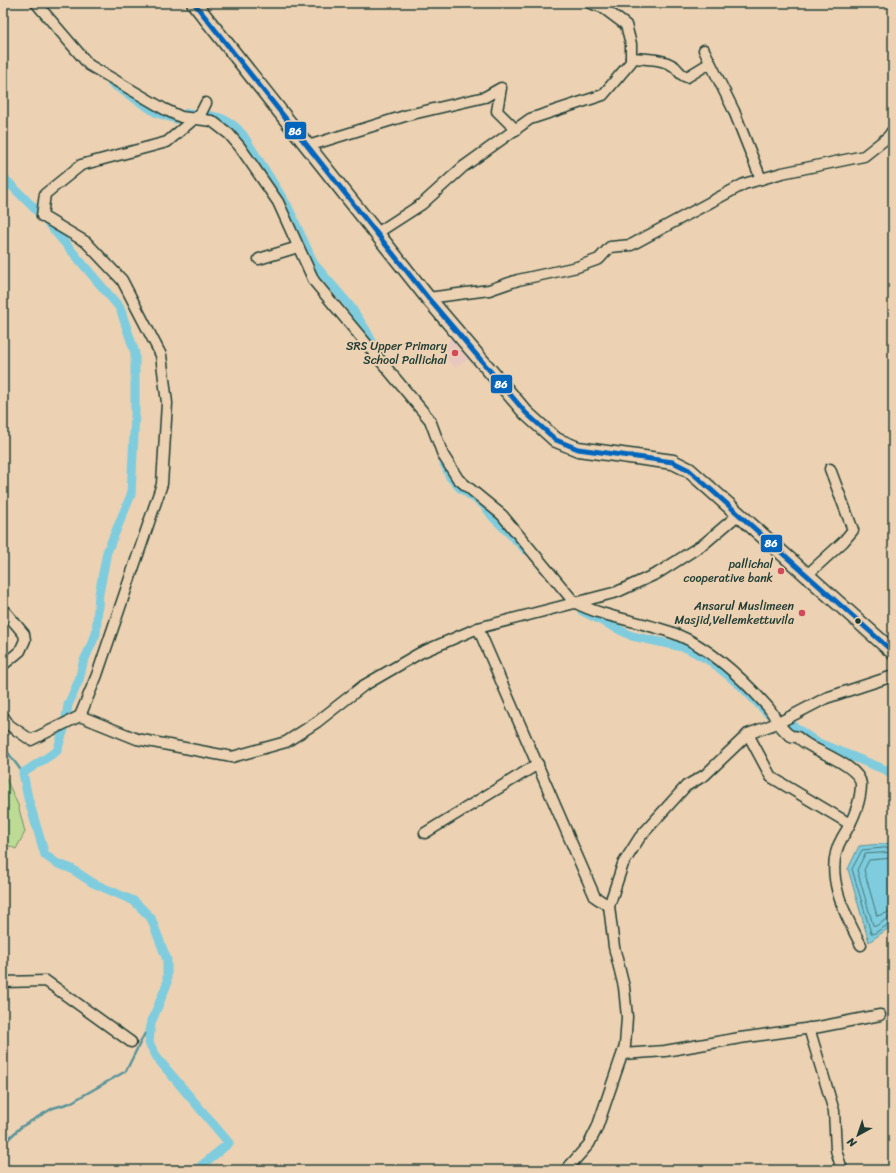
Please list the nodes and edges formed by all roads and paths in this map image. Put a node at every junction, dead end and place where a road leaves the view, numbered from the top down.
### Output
1 (36, 3) edge
2 (194, 3) edge
3 (590, 3) edge
4 (704, 50) dead end
5 (631, 58) junction
6 (710, 63) junction
7 (206, 103) dead end
8 (194, 118) junction
9 (516, 130) junction
10 (893, 130) edge
11 (308, 146) junction
12 (761, 179) junction
13 (377, 233) junction
14 (298, 247) junction
15 (259, 259) dead end
16 (428, 298) junction
17 (830, 469) dead end
18 (739, 514) junction
19 (807, 576) junction
20 (574, 602) junction
21 (3, 609) edge
22 (478, 628) junction
23 (893, 652) edge
24 (3, 665) edge
25 (893, 676) edge
26 (3, 716) edge
27 (80, 716) junction
28 (780, 722) junction
29 (748, 734) junction
30 (538, 764) junction
31 (850, 824) junction
32 (425, 833) dead end
33 (609, 906) junction
34 (861, 945) dead end
35 (3, 982) edge
36 (880, 1015) dead end
37 (808, 1028) junction
38 (131, 1042) dead end
39 (623, 1054) junction
40 (566, 1170) edge
41 (842, 1170) edge

1 - 8 street
2 - 11 street
3 - 5 street
4 - 6 street
5 - 6 street
5 - 9 street
6 - 12 street
7 - 8 street
8 - 14 street
8 - 27 street
9 - 11 street
9 - 13 street
10 - 12 street
11 - 13 street
12 - 16 street
13 - 16 street
14 - 15 street
14 - 20 street
16 - 18 street
17 - 19 street
18 - 19 street
18 - 20 street
19 - 23 street
20 - 22 street
20 - 28 street
21 - 24 street
22 - 27 street
22 - 30 street
25 - 28 street
26 - 27 street
28 - 29 street
28 - 31 street
29 - 31 street
29 - 33 street
30 - 32 street
30 - 33 street
31 - 34 street
33 - 39 street
35 - 38 street
36 - 37 street
37 - 39 street
37 - 41 street
39 - 40 street

